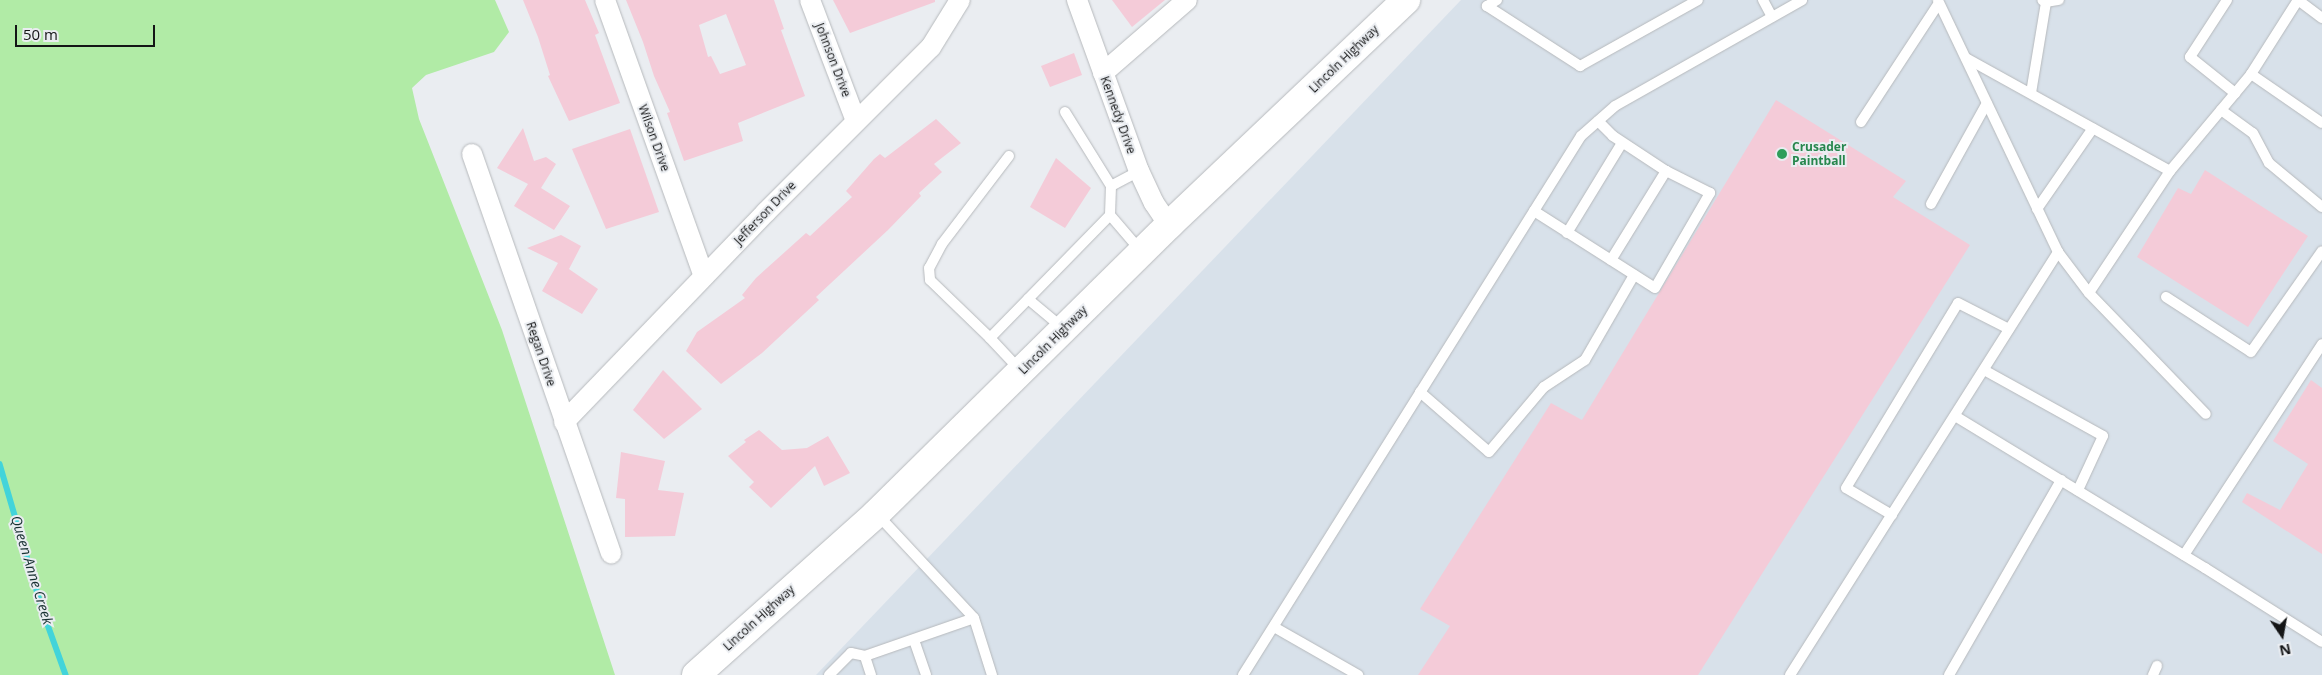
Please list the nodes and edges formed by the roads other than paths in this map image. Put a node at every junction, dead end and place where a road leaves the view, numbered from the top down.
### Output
1 (605, 0) edge
2 (810, 0) edge
3 (960, 0) edge
4 (1077, 0) edge
5 (1187, 0) edge
6 (1406, 0) edge
7 (1496, 0) edge
8 (1698, 0) edge
9 (1763, 0) edge
10 (1802, 0) edge
11 (2059, 0) edge
12 (2227, 0) edge
13 (2298, 0) edge
14 (2044, 1) edge
15 (1938, 2) edge
16 (1772, 17) junction
17 (2322, 18) edge
18 (1966, 58) junction
19 (1103, 73) junction
20 (2251, 74) junction
21 (2031, 93) junction
22 (2235, 93) junction
23 (1987, 102) junction
24 (2221, 110) junction
25 (1066, 112) dead end
26 (856, 121) junction
27 (1598, 121) junction
28 (1861, 122) dead end
29 (2322, 123) edge
30 (2094, 128) junction
31 (1622, 143) junction
32 (472, 154) dead end
33 (1009, 156) dead end
34 (1138, 171) junction
35 (1666, 171) junction
36 (2170, 171) junction
37 (1111, 186) junction
38 (1931, 204) dead end
39 (2322, 207) edge
40 (2037, 209) junction
41 (1534, 211) junction
42 (1110, 214) junction
43 (1169, 225) junction
44 (1567, 233) junction
45 (2322, 251) edge
46 (1142, 252) junction
47 (2058, 252) junction
48 (1612, 260) junction
49 (1634, 275) junction
50 (704, 276) junction
51 (2089, 293) junction
52 (2166, 297) dead end
53 (1028, 299) junction
54 (1064, 329) junction
55 (2009, 329) junction
56 (990, 338) junction
57 (2322, 344) edge
58 (1984, 370) junction
59 (1021, 371) junction
60 (1420, 392) junction
61 (2206, 414) dead end
62 (1955, 416) junction
63 (564, 422) junction
64 (2061, 480) junction
65 (2078, 490) junction
66 (876, 514) junction
67 (1892, 515) junction
68 (611, 554) dead end
69 (2184, 555) junction
70 (974, 618) junction
71 (1274, 627) junction
72 (914, 640) junction
73 (2322, 642) edge
74 (865, 656) junction
75 (696, 675) edge
76 (829, 675) edge
77 (872, 675) edge
78 (926, 675) edge
79 (992, 675) edge
80 (1244, 675) edge
81 (1358, 675) edge
82 (1790, 675) edge
83 (1949, 675) edge

1 - 50 street, Wilson Drive
2 - 26 street, Johnson Drive
3 - 26 street, Jefferson Drive
4 - 19 street, Kennedy Drive
5 - 19 street
6 - 43 main road, Lincoln Highway
7 - 8 lane
9 - 16 lane
10 - 16 lane
11 - 14 lane
12 - 22 lane
13 - 17 lane
13 - 20 lane
14 - 21 lane
15 - 18 lane
15 - 28 lane
16 - 27 lane
18 - 21 lane
18 - 23 lane
19 - 34 street, Kennedy Drive
20 - 22 lane
20 - 29 lane
21 - 30 lane
22 - 24 lane
23 - 38 lane
23 - 40 lane
24 - 36 lane
24 - 39 lane
25 - 37 lane
26 - 50 street, Jefferson Drive
27 - 31 lane
27 - 41 lane
30 - 36 lane
30 - 40 lane
31 - 35 lane
31 - 44 lane
32 - 63 street, Regan Drive
33 - 56 lane
34 - 37 lane
34 - 43 street, Kennedy Drive
35 - 48 lane
35 - 49 lane
36 - 51 lane
37 - 42 lane
40 - 47 lane
41 - 44 lane
41 - 60 lane
42 - 46 lane
42 - 53 lane
43 - 46 main road, Lincoln Highway
44 - 48 lane
45 - 52 lane
46 - 54 main road, Lincoln Highway
47 - 51 lane
47 - 55 lane
48 - 49 lane
49 - 60 lane
50 - 63 street, Jefferson Drive
51 - 61 lane
53 - 54 lane
53 - 56 lane
54 - 59 main road, Lincoln Highway
55 - 58 lane
55 - 67 lane
56 - 59 lane
57 - 69 lane
58 - 62 lane
58 - 65 lane
59 - 66 main road, Lincoln Highway
60 - 71 lane
62 - 64 lane
62 - 67 lane
63 - 68 street, Regan Drive
64 - 65 lane
64 - 83 lane
65 - 69 lane
66 - 70 lane
66 - 75 main road, Lincoln Highway
67 - 82 lane
69 - 73 lane
70 - 72 lane
70 - 79 lane
71 - 80 lane
71 - 81 lane
72 - 74 lane
72 - 78 lane
74 - 76 lane
74 - 77 lane

